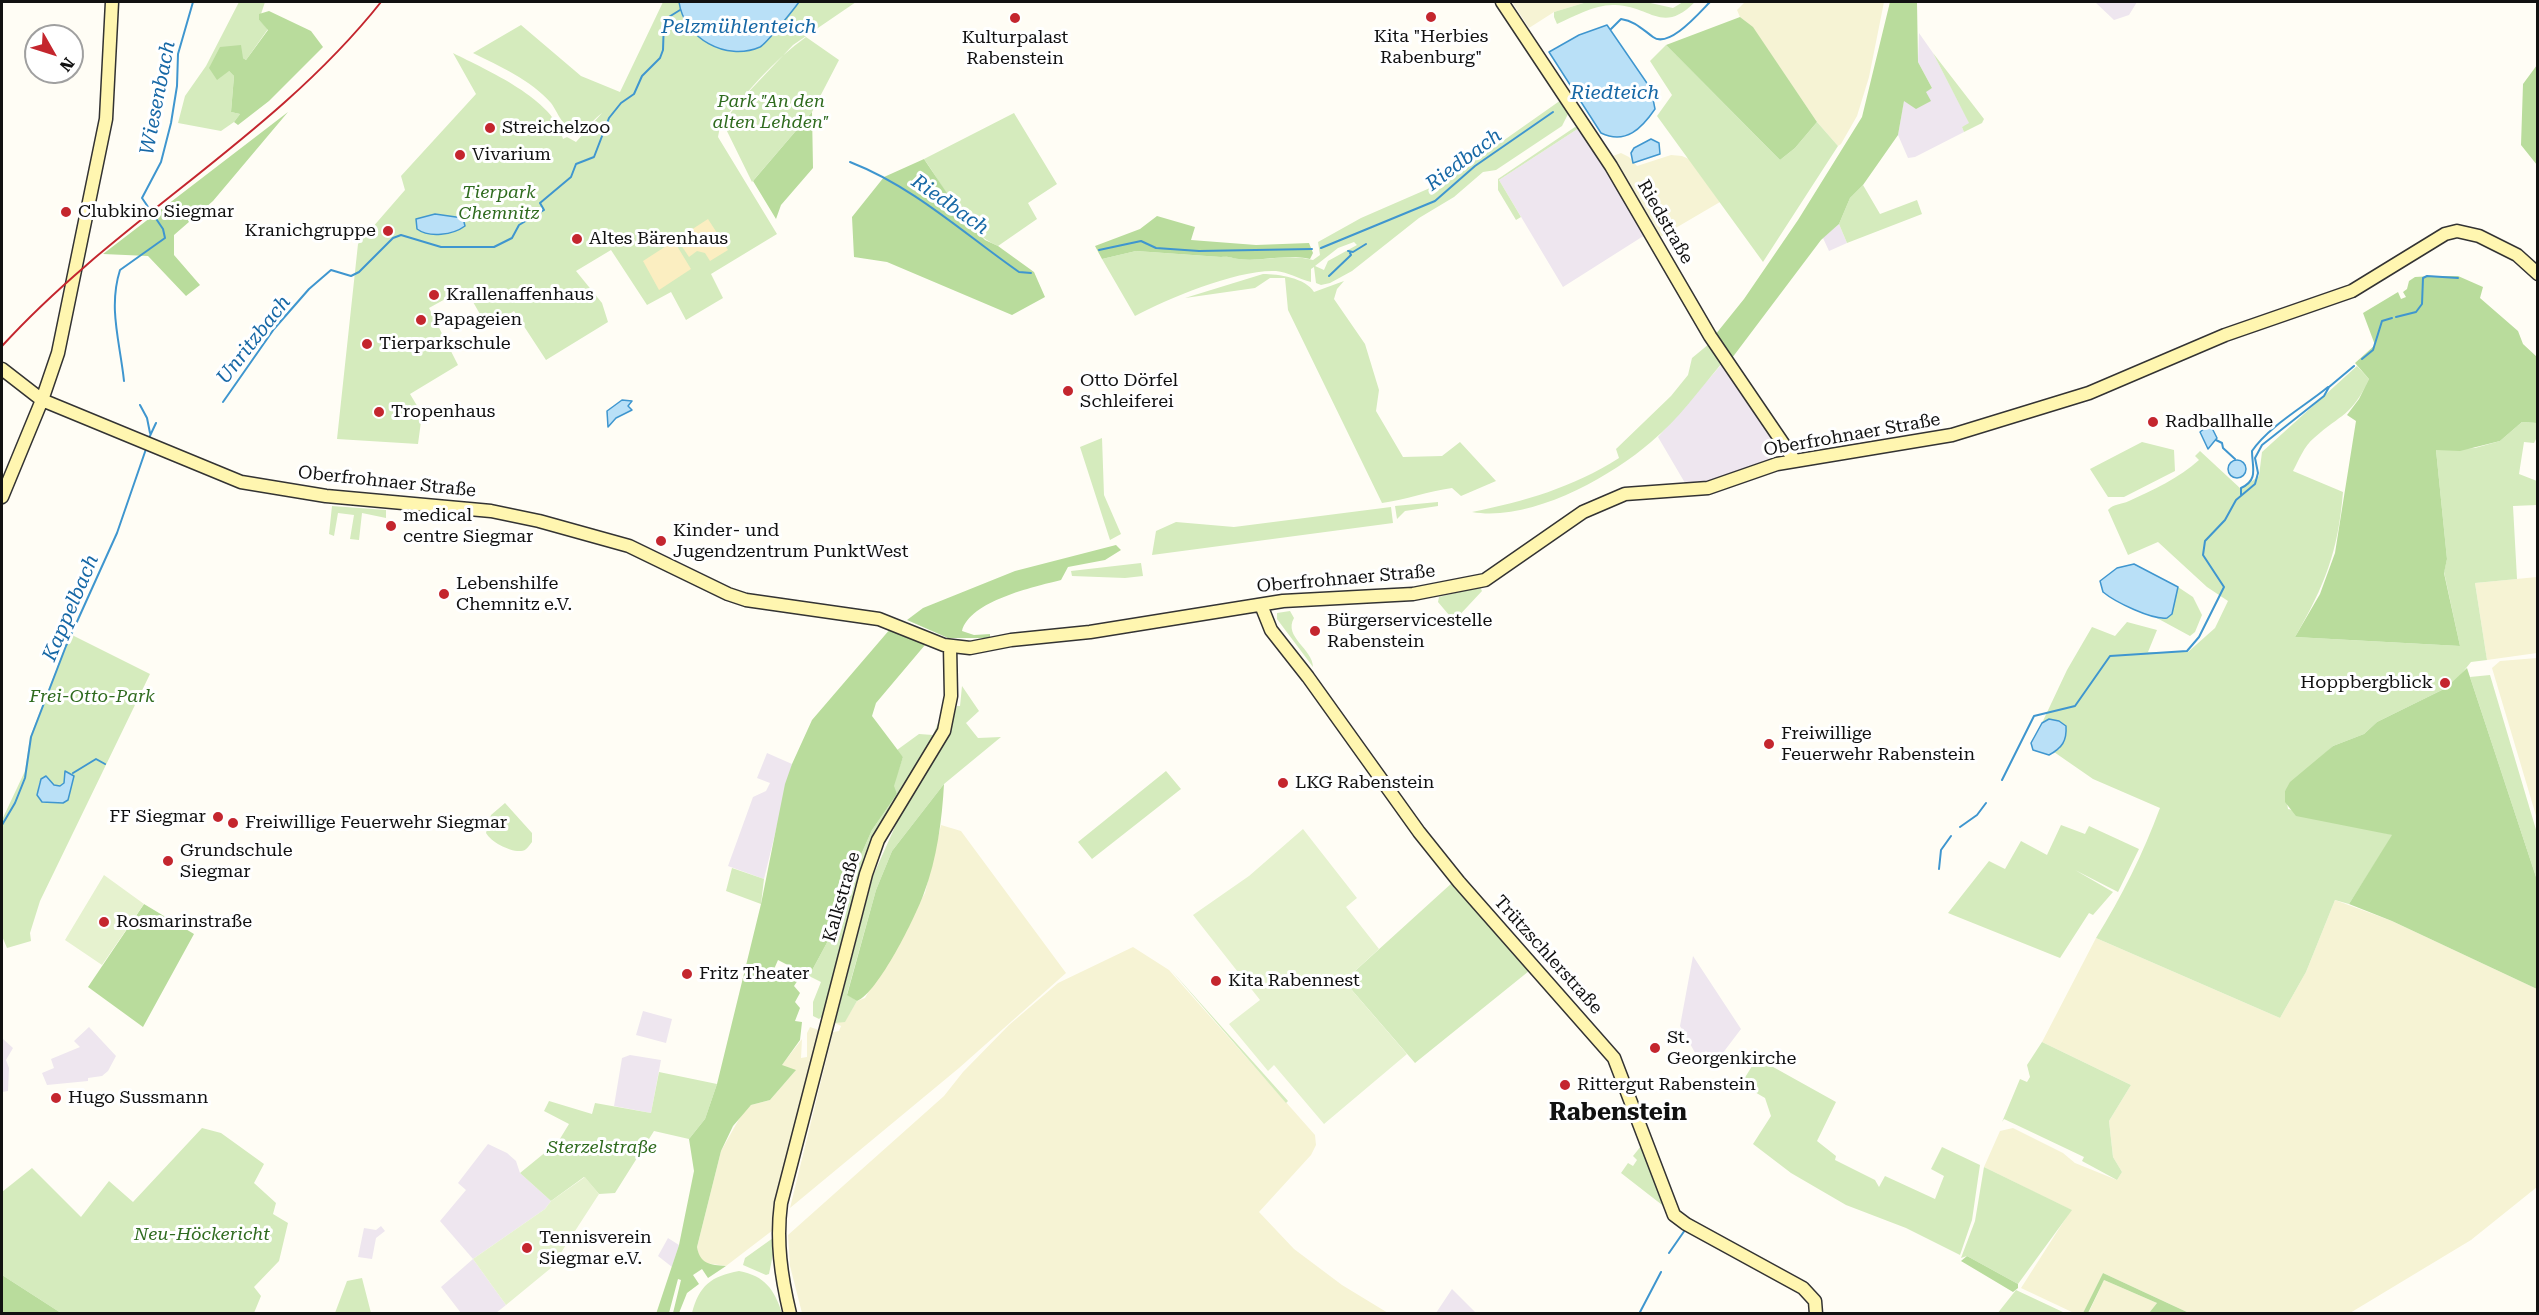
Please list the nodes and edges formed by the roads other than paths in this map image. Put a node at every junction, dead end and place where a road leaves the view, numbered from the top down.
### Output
1 (112, 2) edge
2 (1502, 2) edge
3 (2538, 274) edge
4 (2, 369) edge
5 (42, 400) junction
6 (1795, 461) junction
7 (2, 497) edge
8 (1260, 605) junction
9 (950, 645) junction
10 (1816, 1307) edge
11 (790, 1314) edge

1 - 5 main road
2 - 6 main road, Riedstraße
3 - 6 main road, Oberfrohnaer Straße
4 - 5 main road, Oberfrohnaer Straße
5 - 7 main road
5 - 9 main road, Oberfrohnaer Straße
6 - 8 main road, Oberfrohnaer Straße
8 - 9 main road, Oberfrohnaer Straße
8 - 10 main road, Trützschlerstraße
9 - 11 main road, Kalkstraße

